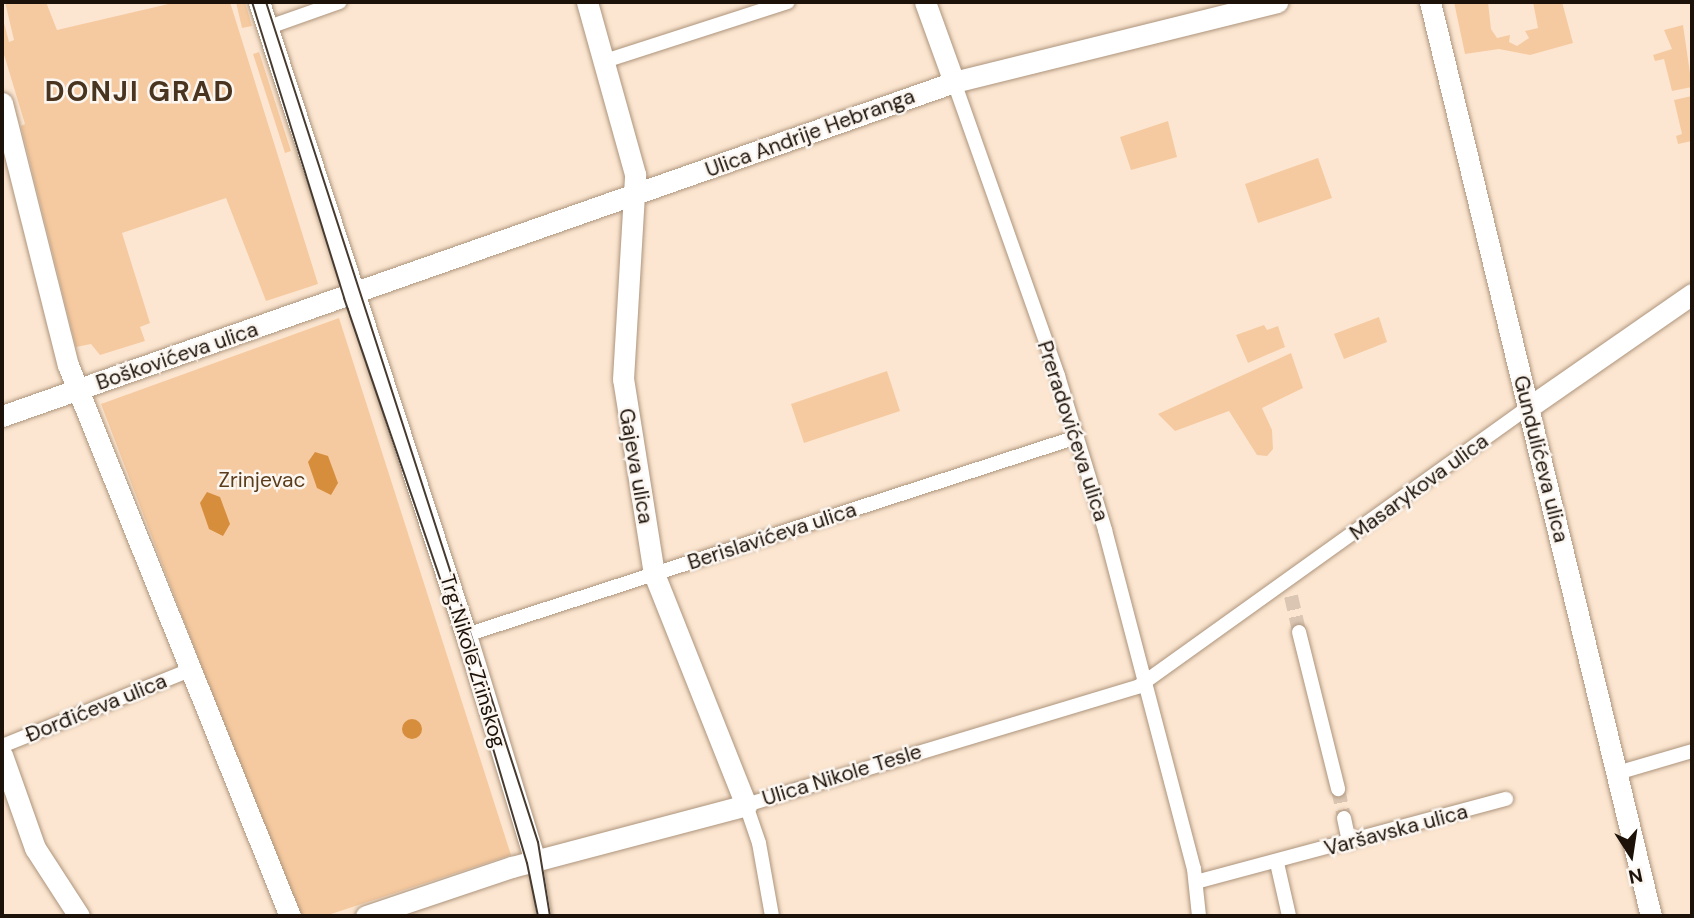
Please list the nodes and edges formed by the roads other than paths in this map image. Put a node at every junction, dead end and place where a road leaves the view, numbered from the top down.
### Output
1 (259, 2) edge
2 (340, 2) edge
3 (587, 2) edge
4 (788, 2) edge
5 (925, 2) edge
6 (1277, 2) edge
7 (1430, 2) edge
8 (266, 28) junction
9 (605, 61) junction
10 (954, 82) junction
11 (2, 103) edge
12 (5, 125) edge
13 (635, 196) junction
14 (1692, 294) edge
15 (352, 295) junction
16 (78, 390) junction
17 (1528, 408) junction
18 (2, 415) edge
19 (1077, 436) junction
20 (654, 574) junction
21 (1298, 632) tunnel mouth
22 (466, 635) junction
23 (190, 670) junction
24 (1148, 681) junction
25 (2, 746) edge
26 (1692, 751) edge
27 (2, 755) edge
28 (1617, 773) junction
29 (1338, 789) tunnel mouth
30 (1506, 799) dead end
31 (746, 805) junction
32 (1344, 818) tunnel mouth
33 (1349, 842) junction
34 (535, 861) junction
35 (1281, 862) junction
36 (1195, 876) junction
37 (79, 916) edge
38 (290, 916) edge
39 (366, 916) edge
40 (544, 916) edge
41 (772, 916) edge
42 (1199, 916) edge
43 (1289, 916) edge
44 (1651, 916) edge

1 - 8 street, Trg Nikole Zrinskog
2 - 8 street
3 - 9 street, Gajeva ulica
4 - 9 street
5 - 10 street, Preradovićeva ulica
6 - 10 street, Ulica Andrije Hebranga
7 - 17 street, Gundulićeva ulica
8 - 15 street, Trg Nikole Zrinskog
9 - 13 street, Gajeva ulica
10 - 13 street, Ulica Andrije Hebranga
10 - 19 street, Preradovićeva ulica
11 - 12 street
12 - 16 street
13 - 15 street, Ulica Andrije Hebranga
13 - 20 street, Gajeva ulica
14 - 17 street, Masarykova ulica
15 - 16 street, Boškovićeva ulica
15 - 22 street, Trg Nikole Zrinskog
16 - 18 street, Boškovićeva ulica
16 - 23 street
17 - 24 street, Masarykova ulica
17 - 28 street, Gundulićeva ulica
19 - 20 street, Berislavićeva ulica
19 - 24 street, Preradovićeva ulica
20 - 22 street, Berislavićeva ulica
20 - 31 street, Gajeva ulica
21 - 29 street
22 - 34 street, Trg Nikole Zrinskog
23 - 25 street, Đorđićeva ulica
23 - 38 street
24 - 31 street, Ulica Nikole Tesle
24 - 36 street, Preradovićeva ulica
26 - 28 street
27 - 37 street
28 - 44 street, Gundulićeva ulica
30 - 33 street, Varšavska ulica
31 - 34 street, Ulica Nikole Tesle
31 - 41 street, Gajeva ulica
32 - 33 street
33 - 35 street, Varšavska ulica
34 - 39 street
34 - 40 street
35 - 36 street, Varšavska ulica
35 - 43 street
36 - 42 street, Preradovićeva ulica

